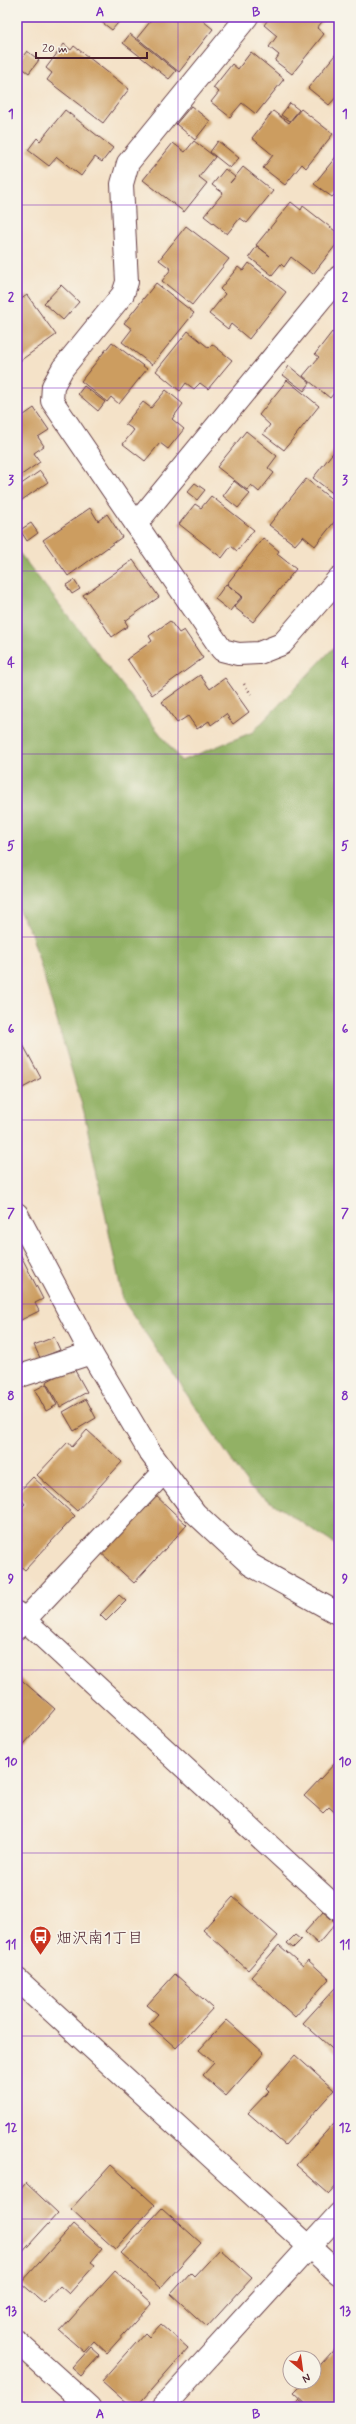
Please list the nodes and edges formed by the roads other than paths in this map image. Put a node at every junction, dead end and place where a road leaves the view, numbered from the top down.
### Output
1 (247, 17) edge
2 (339, 277) edge
3 (136, 524) junction
4 (339, 578) edge
5 (17, 1214) edge
6 (91, 1353) junction
7 (17, 1377) edge
8 (164, 1472) junction
9 (339, 1614) edge
10 (20, 1620) edge
11 (339, 1910) edge
12 (17, 1980) edge
13 (339, 2214) edge
14 (309, 2246) junction
15 (339, 2274) edge
16 (17, 2342) edge
17 (89, 2407) edge
18 (163, 2407) edge

1 - 3 street
2 - 3 street
3 - 4 street
5 - 6 street
6 - 7 street
6 - 8 street
8 - 9 street
8 - 10 street
10 - 11 street
12 - 14 street
13 - 14 street
14 - 15 street
14 - 18 street
16 - 17 street

